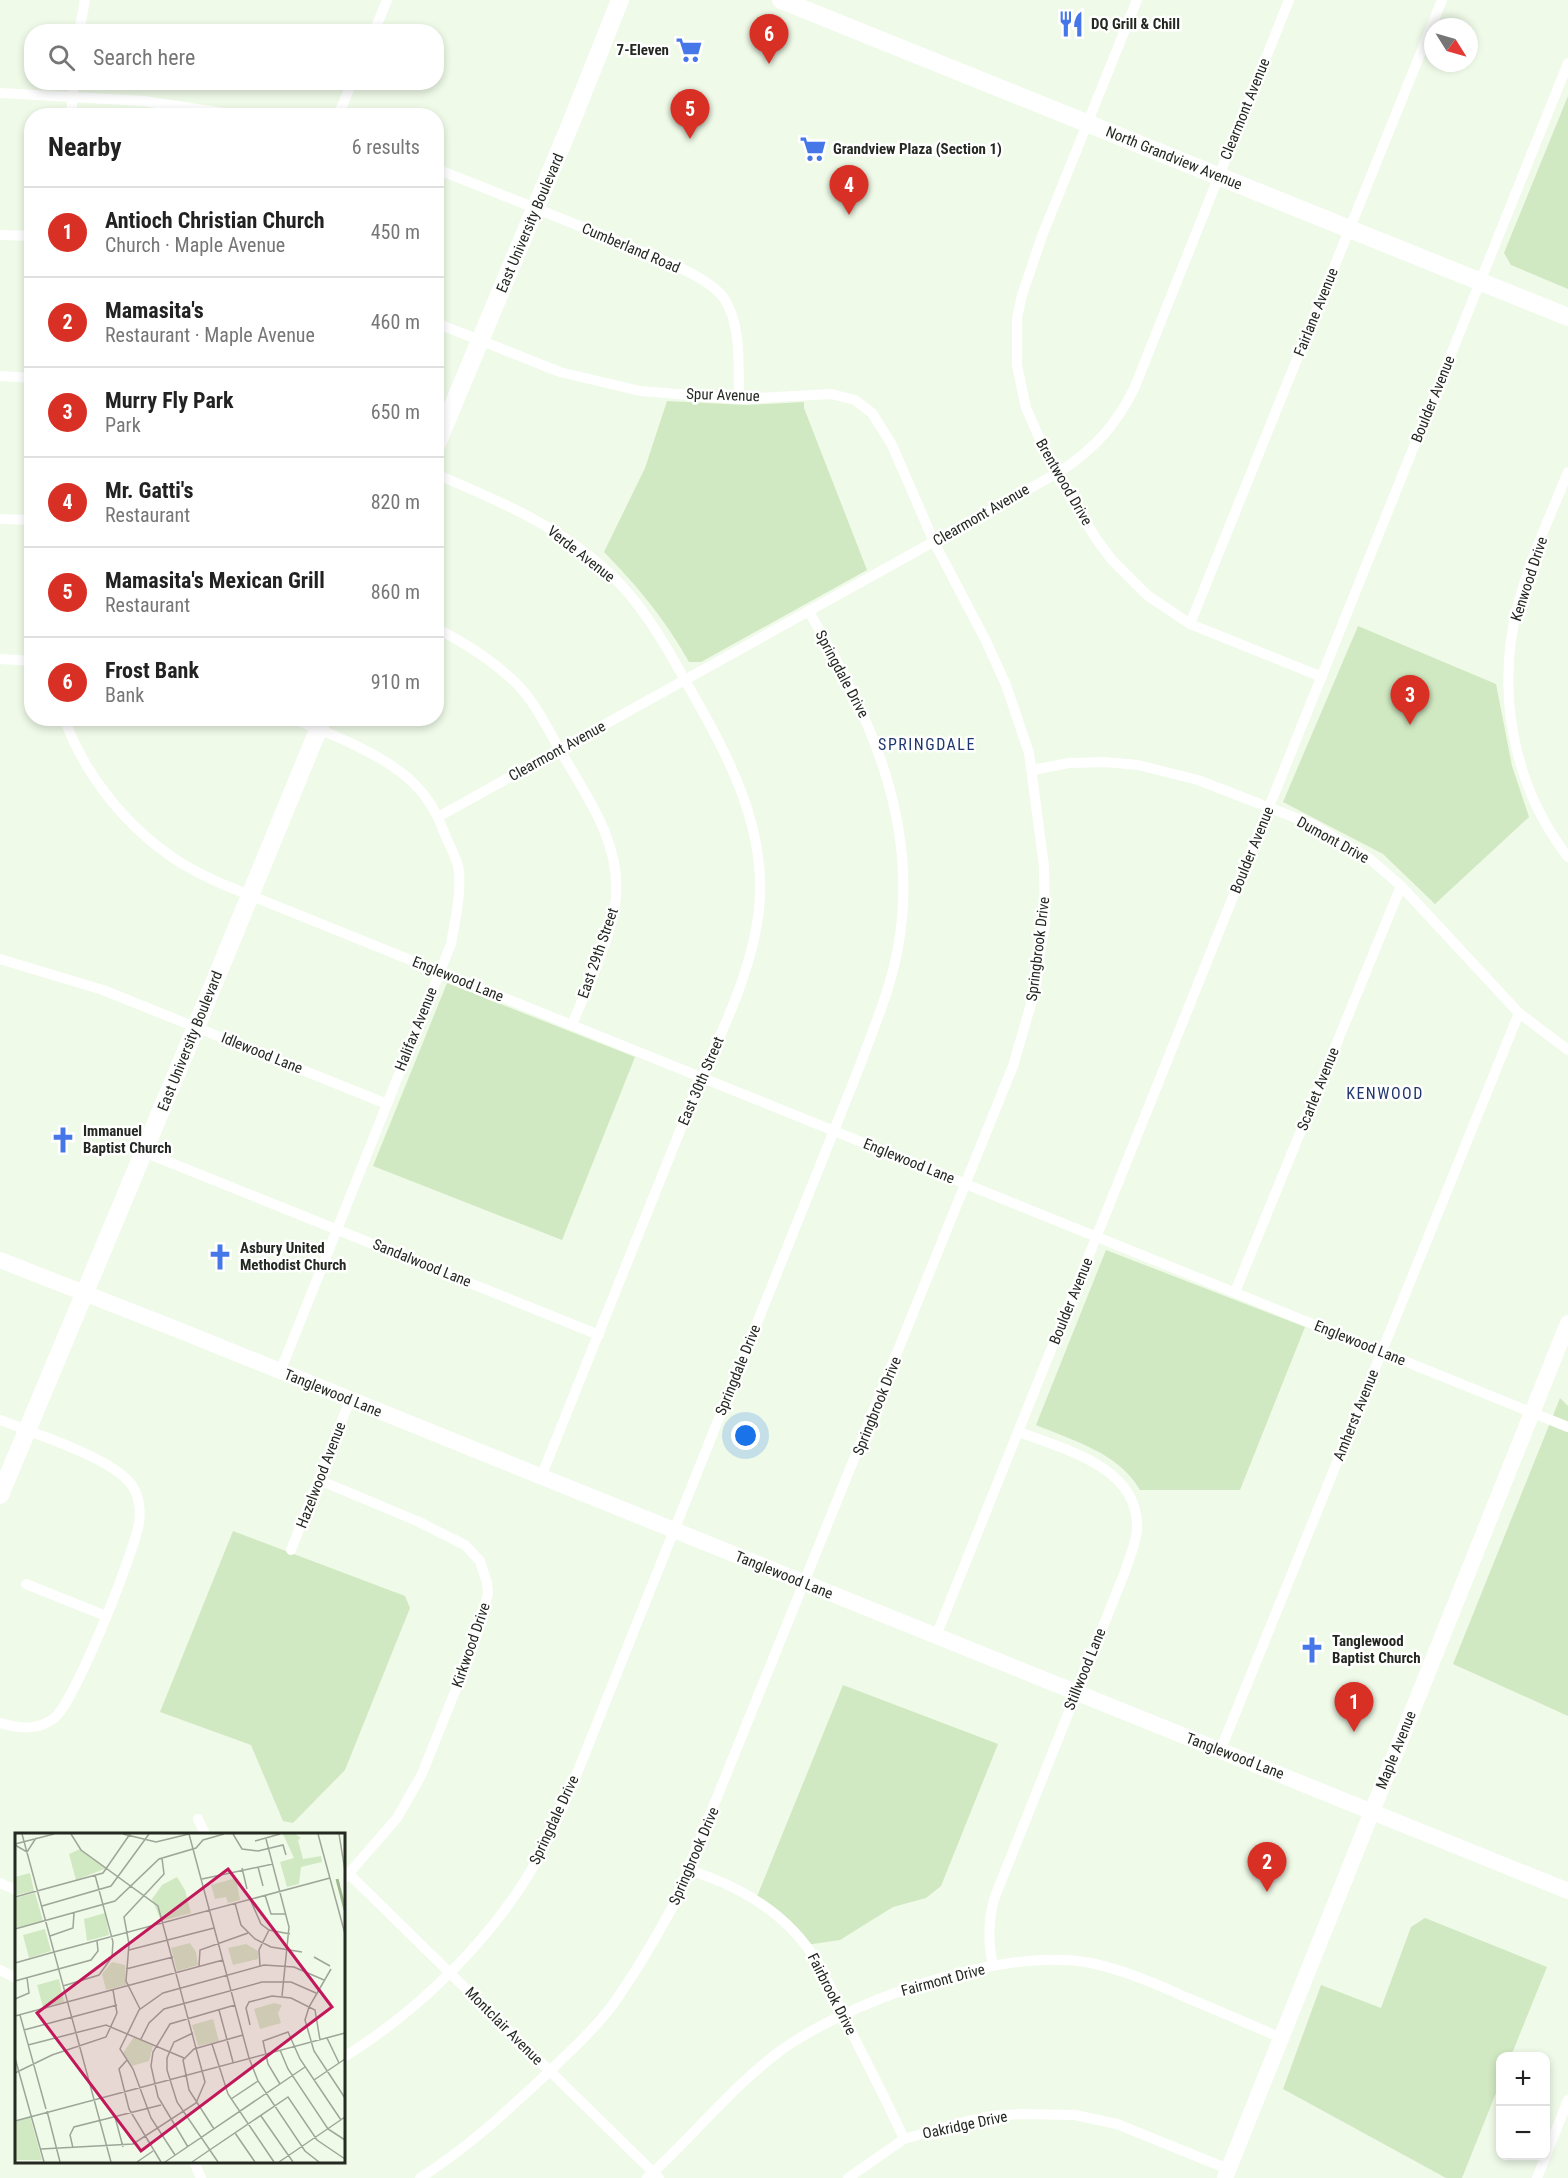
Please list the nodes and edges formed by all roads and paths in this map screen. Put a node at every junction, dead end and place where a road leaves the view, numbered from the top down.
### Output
1 (85, 0) edge
2 (387, 0) edge
3 (620, 0) edge
4 (781, 0) edge
5 (1137, 0) edge
6 (1289, 0) edge
7 (1442, 0) edge
8 (80, 24) edge
9 (377, 24) edge
10 (1568, 63) edge
11 (73, 90) edge
12 (349, 90) edge
13 (0, 93) edge
14 (72, 97) junction
15 (71, 108) edge
16 (190, 108) edge
17 (341, 108) edge
18 (1087, 123) junction
19 (444, 172) edge
20 (1219, 176) junction
21 (536, 208) junction
22 (1350, 229) junction
23 (0, 235) edge
24 (24, 236) edge
25 (1480, 281) junction
26 (1568, 317) edge
27 (444, 326) edge
28 (480, 341) junction
29 (0, 376) edge
30 (24, 378) edge
31 (739, 399) junction
32 (444, 427) edge
33 (1568, 472) edge
34 (1055, 473) junction
35 (444, 477) edge
36 (0, 519) edge
37 (24, 520) edge
38 (934, 542) junction
39 (809, 612) junction
40 (1190, 624) junction
41 (444, 632) edge
42 (0, 660) edge
43 (24, 661) edge
44 (1322, 677) junction
45 (685, 680) junction
46 (67, 726) edge
47 (320, 726) edge
48 (324, 726) edge
49 (560, 750) junction
50 (1032, 770) junction
51 (1269, 808) junction
52 (438, 817) junction
53 (1568, 857) edge
54 (1401, 886) junction
55 (250, 895) junction
56 (0, 959) edge
57 (439, 971) junction
58 (1519, 1013) junction
59 (572, 1025) junction
60 (196, 1027) junction
61 (1568, 1050) edge
62 (702, 1077) junction
63 (387, 1104) junction
64 (834, 1131) junction
65 (144, 1152) junction
66 (966, 1184) junction
67 (337, 1229) junction
68 (1097, 1237) junction
69 (0, 1260) edge
70 (1235, 1292) junction
71 (84, 1293) junction
72 (1568, 1323) edge
73 (599, 1335) junction
74 (1381, 1351) junction
75 (280, 1372) junction
76 (350, 1400) junction
77 (1532, 1412) junction
78 (0, 1420) edge
79 (1568, 1427) edge
80 (27, 1431) junction
81 (1018, 1432) junction
82 (542, 1477) junction
83 (319, 1480) junction
84 (0, 1495) edge
85 (674, 1531) junction
86 (291, 1550) dead end
87 (26, 1584) dead end
88 (805, 1584) junction
89 (106, 1616) junction
90 (936, 1636) junction
91 (1075, 1692) junction
92 (0, 1723) edge
93 (1220, 1751) junction
94 (1372, 1812) junction
95 (198, 1819) dead end
96 (205, 1833) edge
97 (689, 1870) junction
98 (346, 1876) edge
99 (0, 1883) edge
100 (15, 1890) edge
101 (1568, 1891) edge
102 (993, 1966) junction
103 (0, 1970) edge
104 (450, 1972) junction
105 (15, 1978) edge
106 (843, 2014) junction
107 (1281, 2038) junction
108 (345, 2056) edge
109 (550, 2071) junction
110 (1568, 2100) edge
111 (904, 2139) junction
112 (194, 2163) edge
113 (1227, 2174) edge
114 (653, 2176) edge
115 (201, 2178) edge
116 (420, 2178) edge
117 (848, 2178) edge
118 (1537, 2178) edge

1 - 8 street
2 - 9 street
3 - 21 main road, East University Boulevard
4 - 18 main road, North Grandview Avenue
5 - 18 street, Brentwood Drive
6 - 20 street, Clearmont Avenue
7 - 22 street, Fairlane Avenue
10 - 25 street, Boulder Avenue
11 - 14 street
12 - 17 street
13 - 14 street
14 - 15 street
14 - 16 street
18 - 20 main road, North Grandview Avenue
18 - 34 street, Brentwood Drive
19 - 21 street, Cumberland Road
20 - 22 main road, North Grandview Avenue
20 - 34 street, Clearmont Avenue
21 - 28 main road, East University Boulevard
21 - 31 street, Cumberland Road
22 - 25 main road, North Grandview Avenue
22 - 40 street, Fairlane Avenue
23 - 24 street
25 - 26 main road, North Grandview Avenue
25 - 44 street, Boulder Avenue
27 - 28 street, Spur Avenue
28 - 31 street, Spur Avenue
28 - 32 main road, East University Boulevard
29 - 30 street
31 - 38 street, Spur Avenue
33 - 53 street, Kenwood Drive
34 - 38 street, Clearmont Avenue
34 - 40 street, Brentwood Drive
35 - 45 street, Verde Avenue
36 - 37 street
38 - 39 street, Clearmont Avenue
38 - 50 street, Springbrook Drive
39 - 45 street, Clearmont Avenue
39 - 64 street, Springdale Drive
40 - 44 street, Brentwood Drive
41 - 49 street, East 29th Street
42 - 43 street
44 - 51 street, Boulder Avenue
45 - 49 street, Clearmont Avenue
45 - 62 street, East 30th Street
46 - 55 street, Englewood Lane
47 - 55 main road, East University Boulevard
48 - 52 street, Halifax Avenue
49 - 52 street, Clearmont Avenue
49 - 59 street, East 29th Street
50 - 51 street, Dumont Drive
50 - 66 street, Springbrook Drive
51 - 54 street, Dumont Drive
51 - 68 street, Boulder Avenue
52 - 57 street, Halifax Avenue
54 - 58 street, Dumont Drive
54 - 70 street, Scarlet Avenue
55 - 57 street, Englewood Lane
55 - 60 main road, East University Boulevard
56 - 60 street, Idlewood Lane
57 - 59 street, Englewood Lane
57 - 63 street, Halifax Avenue
58 - 61 street, Dumont Drive
58 - 74 street, Amherst Avenue
59 - 62 street, Englewood Lane
60 - 63 street, Idlewood Lane
60 - 65 main road, East University Boulevard
62 - 64 street, Englewood Lane
62 - 73 street, East 30th Street
63 - 67 street, Halifax Avenue
64 - 66 street, Englewood Lane
64 - 85 street, Springdale Drive
65 - 67 street, Sandalwood Lane
65 - 71 main road, East University Boulevard
66 - 68 street, Englewood Lane
66 - 88 street, Springbrook Drive
67 - 73 street, Sandalwood Lane
67 - 75 street, Halifax Avenue
68 - 70 street, Englewood Lane
68 - 81 street, Boulder Avenue
69 - 71 main road, Tanglewood Lane
70 - 74 street, Englewood Lane
71 - 75 main road, Tanglewood Lane
71 - 80 main road, East University Boulevard
72 - 77 main road, Maple Avenue
73 - 82 street, East 30th Street
74 - 77 street, Englewood Lane
74 - 93 street, Amherst Avenue
75 - 76 main road, Tanglewood Lane
76 - 82 main road, Tanglewood Lane
76 - 83 street, Hazelwood Avenue
77 - 79 street, Englewood Lane
77 - 94 main road, Maple Avenue
78 - 80 street
80 - 84 main road, East University Boulevard
80 - 89 street
81 - 90 street, Boulder Avenue
81 - 91 street, Stillwood Lane
82 - 85 main road, Tanglewood Lane
83 - 86 street, Hazelwood Avenue
83 - 98 street, Kirkwood Drive
85 - 88 main road, Tanglewood Lane
85 - 104 street, Springdale Drive
87 - 89 street
88 - 90 main road, Tanglewood Lane
88 - 97 street, Springbrook Drive
89 - 92 street
90 - 91 main road, Tanglewood Lane
91 - 93 main road, Tanglewood Lane
91 - 102 street, Stillwood Lane
93 - 94 main road, Tanglewood Lane
94 - 101 main road, Tanglewood Lane
94 - 107 main road, Maple Avenue
95 - 96 street
97 - 106 street, Fairbrook Drive
97 - 109 street, Springbrook Drive
98 - 104 street, Montclair Avenue
99 - 100 street
102 - 106 street, Fairmont Drive
102 - 107 street, Fairmont Drive
103 - 105 street
104 - 108 street, Springdale Drive
104 - 109 street, Montclair Avenue
106 - 111 street, Fairbrook Drive
106 - 114 street, Fairmont Drive
107 - 113 main road, Maple Avenue
109 - 114 street, Montclair Avenue
109 - 116 street, Springbrook Drive
110 - 118 street
111 - 113 street, Oakridge Drive
111 - 117 street, Oakridge Drive
112 - 115 street

